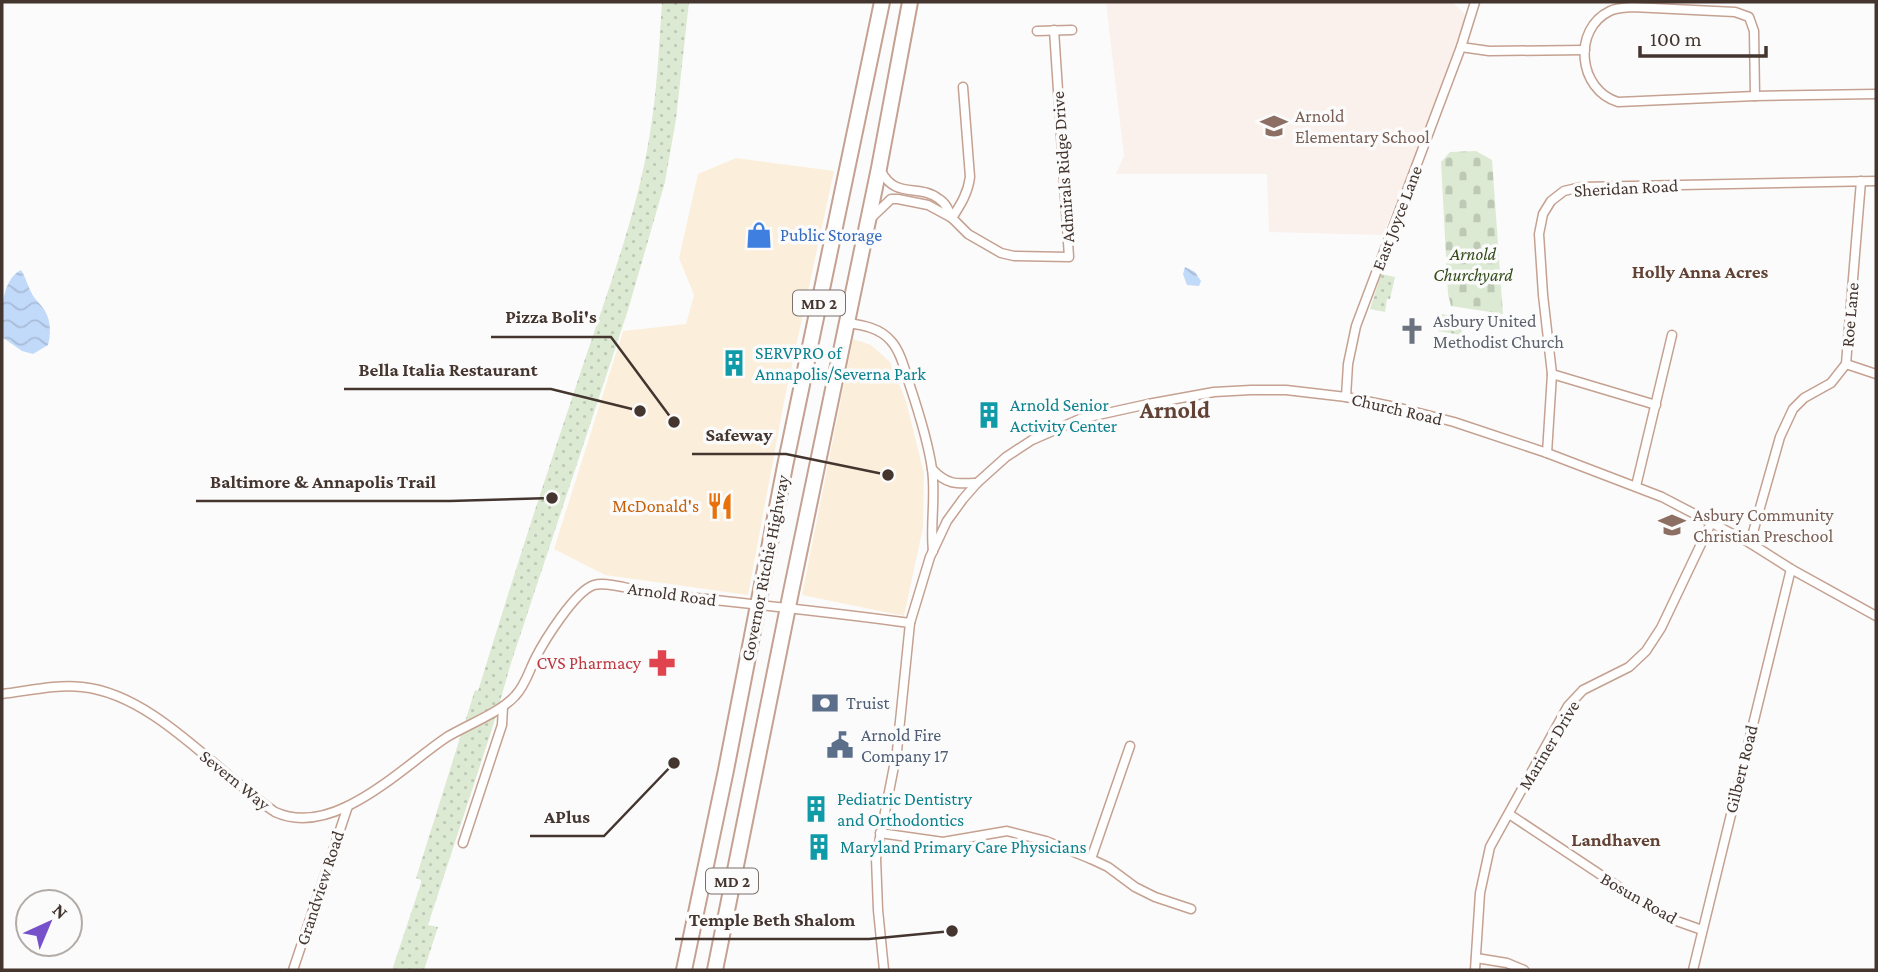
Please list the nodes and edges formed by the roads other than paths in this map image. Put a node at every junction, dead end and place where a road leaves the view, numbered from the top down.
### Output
1 (882, 2) edge
2 (910, 2) edge
3 (1475, 2) edge
4 (1054, 30) junction
5 (1072, 30) dead end
6 (1037, 31) dead end
7 (1461, 47) junction
8 (1585, 50) junction
9 (963, 87) dead end
10 (1876, 94) edge
11 (1755, 96) junction
12 (879, 167) junction
13 (1861, 181) junction
14 (1876, 181) edge
15 (952, 218) junction
16 (868, 221) junction
17 (847, 323) junction
18 (1672, 335) dead end
19 (1846, 364) junction
20 (1552, 374) junction
21 (1876, 374) edge
22 (1346, 397) junction
23 (1656, 405) junction
24 (1547, 453) junction
25 (932, 469) junction
26 (977, 483) junction
27 (1636, 486) junction
28 (1711, 523) junction
29 (1749, 543) junction
30 (933, 551) junction
31 (1791, 569) junction
32 (758, 605) junction
33 (788, 608) junction
34 (568, 609) joint
35 (1876, 614) edge
36 (910, 624) junction
37 (2, 694) edge
38 (503, 707) junction
39 (1130, 746) dead end
40 (348, 806) junction
41 (1509, 814) junction
42 (880, 833) junction
43 (463, 843) dead end
44 (1091, 859) junction
45 (1191, 909) dead end
46 (1702, 929) junction
47 (1476, 958) junction
48 (293, 970) edge
49 (684, 970) edge
50 (715, 970) edge
51 (884, 970) edge
52 (1475, 970) edge
53 (1524, 970) edge
54 (1693, 970) edge

1 - 32 highway, Governor Ritchie Highway / MD 2
2 - 12 highway, Governor Ritchie Highway / MD 2
3 - 7 street, East Joyce Lane
4 - 5 street
4 - 6 street
4 - 15 street, Admirals Ridge Drive
7 - 8 street
7 - 22 street, East Joyce Lane
8 - 11 street
8 - 11 street
9 - 15 street
10 - 11 street
12 - 15 street, Admirals Ridge Drive
12 - 16 highway, Governor Ritchie Highway / MD 2
13 - 14 street, Sheridan Road
13 - 19 street, Roe Lane
13 - 20 street, Sheridan Road
15 - 16 street, Admirals Ridge Drive
16 - 17 highway, Governor Ritchie Highway / MD 2
17 - 25 street
17 - 33 highway, Governor Ritchie Highway / MD 2
18 - 23 street
19 - 21 street
19 - 29 street, Roe Lane
20 - 23 street
20 - 24 street, Sheridan Road
22 - 24 street, Church Road
22 - 26 street, Church Road
23 - 27 street
24 - 27 street, Church Road
25 - 26 street
25 - 30 street
26 - 30 street, Church Road
27 - 28 street, Church Road
28 - 29 street, Church Road
28 - 41 street, Mariner Drive
29 - 31 street, Church Road
30 - 36 street
31 - 35 street, Church Road
31 - 46 street, Gilbert Road
32 - 33 street, Arnold Road
32 - 34 street, Arnold Road
32 - 49 highway, Governor Ritchie Highway / MD 2
33 - 36 street, Arnold Road
33 - 50 highway, Governor Ritchie Highway / MD 2
34 - 38 street, Severn Way
36 - 42 street
37 - 40 street, Severn Way
38 - 40 street, Severn Way
38 - 43 street
39 - 44 street
40 - 48 street, Grandview Road
41 - 46 street, Bosun Road
41 - 47 street, Mariner Drive
42 - 44 street
42 - 51 street
44 - 45 street
46 - 54 street, Gilbert Road
47 - 52 street, Mariner Drive
47 - 53 street

